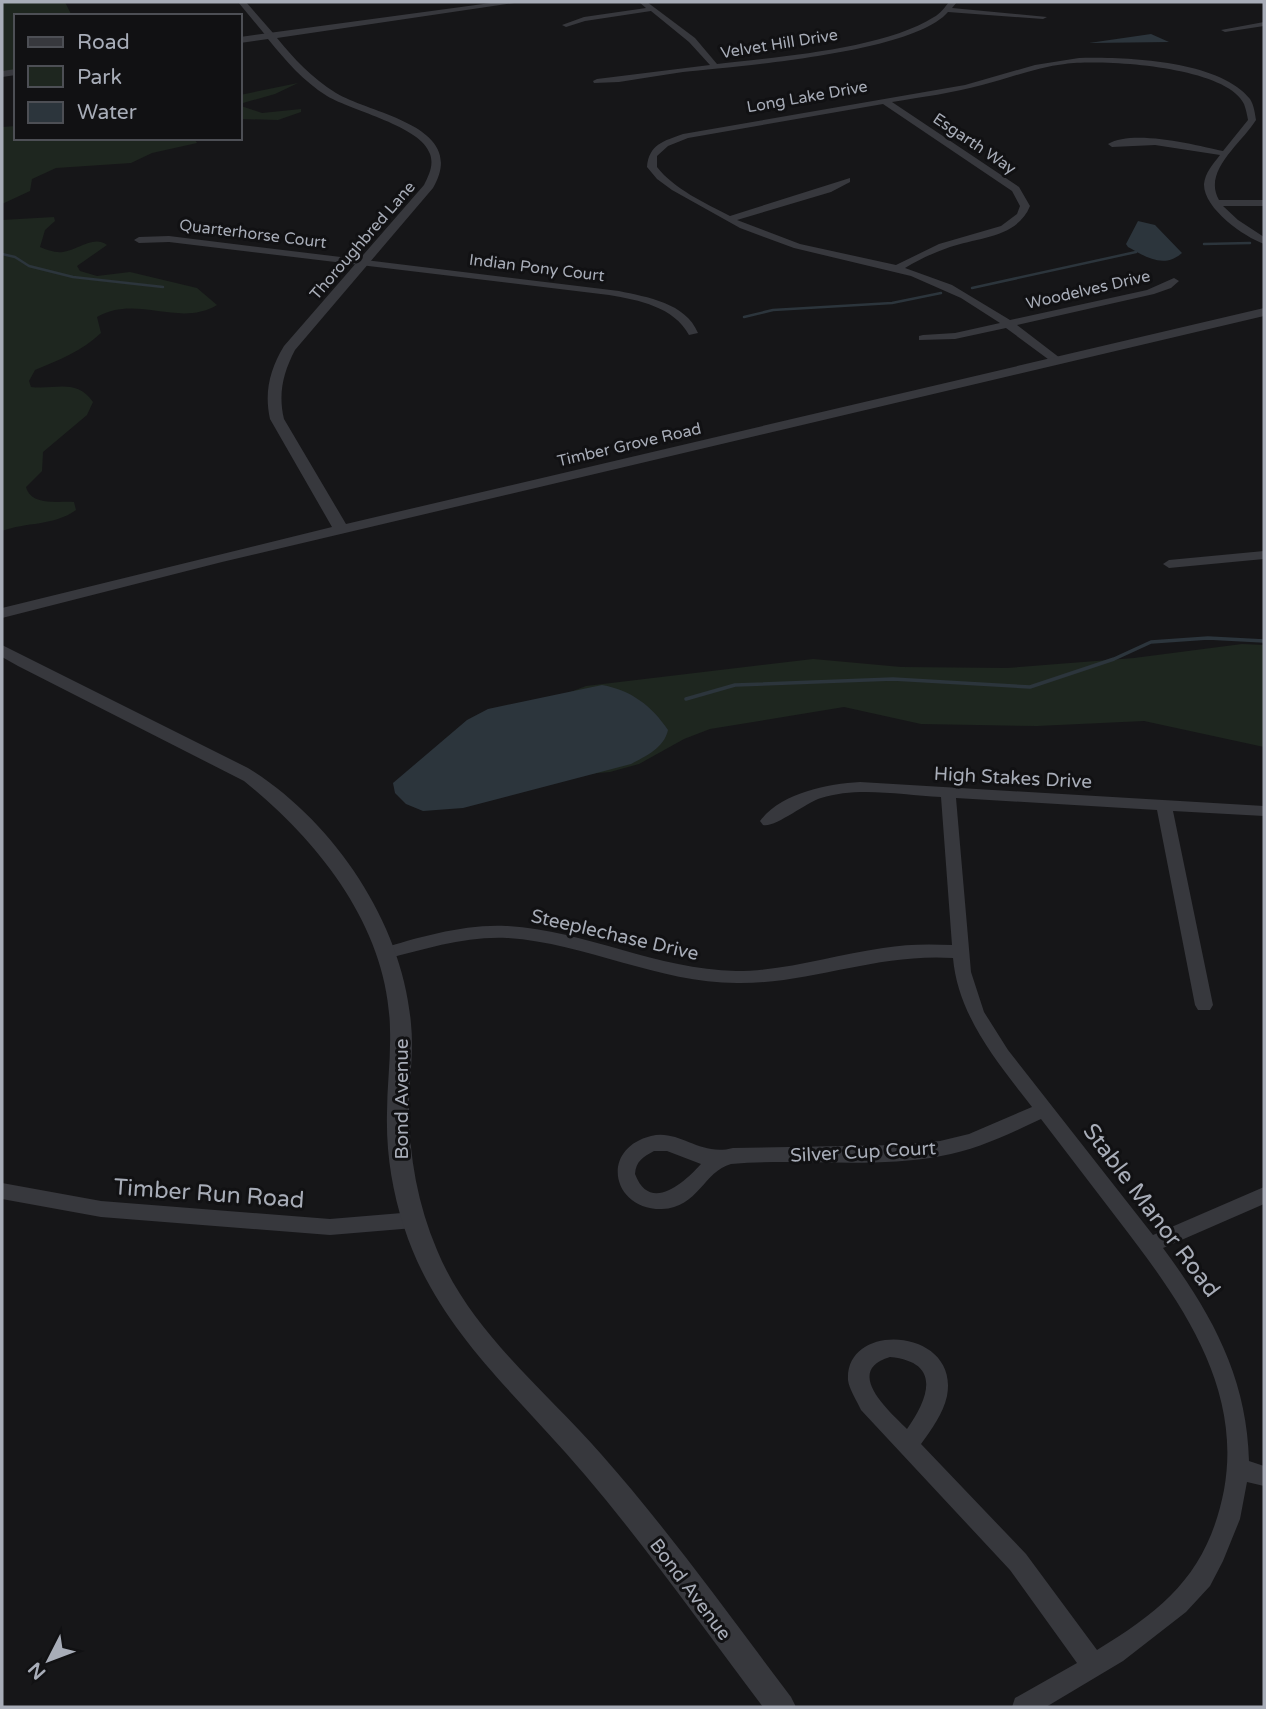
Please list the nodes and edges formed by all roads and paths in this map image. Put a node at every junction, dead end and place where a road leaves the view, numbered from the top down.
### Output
1 (242, 2) edge
2 (516, 2) edge
3 (643, 2) edge
4 (952, 6) edge
5 (652, 9) junction
6 (1043, 17) dead end
7 (1264, 24) edge
8 (566, 25) dead end
9 (1225, 30) dead end
10 (270, 36) junction
11 (242, 40) edge
12 (716, 66) junction
13 (597, 81) dead end
14 (884, 101) junction
15 (1112, 144) dead end
16 (1226, 154) junction
17 (847, 180) dead end
18 (1264, 202) edge
19 (1216, 203) junction
20 (729, 219) junction
21 (139, 240) dead end
22 (1264, 241) edge
23 (364, 262) junction
24 (898, 268) junction
25 (1174, 281) dead end
26 (1264, 312) edge
27 (1008, 324) junction
28 (693, 333) dead end
29 (923, 338) dead end
30 (1056, 360) junction
31 (341, 529) junction
32 (1264, 555) edge
33 (1169, 564) dead end
34 (2, 612) edge
35 (2, 650) edge
36 (948, 792) junction
37 (1164, 805) junction
38 (1264, 811) edge
39 (768, 821) dead end
40 (961, 952) junction
41 (386, 953) junction
42 (1205, 1005) dead end
43 (1045, 1110) junction
44 (717, 1160) dead end
45 (2, 1191) edge
46 (1264, 1195) edge
47 (414, 1220) junction
48 (1150, 1245) junction
49 (908, 1445) dead end
50 (1243, 1470) junction
51 (1264, 1476) edge
52 (1093, 1665) junction
53 (781, 1707) edge
54 (1024, 1707) edge

1 - 10 street, Thoroughbred Lane
2 - 10 street
3 - 5 street
4 - 6 street
4 - 12 street, Velvet Hill Drive
5 - 8 street
5 - 12 street
7 - 9 street
10 - 11 street
10 - 23 street, Thoroughbred Lane
12 - 13 street, Velvet Hill Drive
14 - 16 street, Long Lake Drive
14 - 20 street, Long Lake Drive
14 - 24 street, Esgarth Way
15 - 16 street
16 - 19 street, Long Lake Drive
17 - 20 street
18 - 19 street
19 - 22 street
20 - 24 street, Long Lake Drive
21 - 23 street, Quarterhorse Court
23 - 28 street, Indian Pony Court
23 - 31 street, Thoroughbred Lane
24 - 27 street, Long Lake Drive
25 - 27 street, Woodelves Drive
26 - 30 street, Timber Grove Road
27 - 29 street, Woodelves Drive
27 - 30 street, Long Lake Drive
30 - 31 street, Timber Grove Road
31 - 34 street, Timber Grove Road
32 - 33 street
35 - 41 street, Bond Avenue
36 - 37 street, High Stakes Drive
36 - 39 street, High Stakes Drive
36 - 40 street, Stable Manor Road
37 - 38 street, High Stakes Drive
37 - 42 street
40 - 41 street, Steeplechase Drive
40 - 43 street, Stable Manor Road
41 - 47 street, Bond Avenue
43 - 44 street, Silver Cup Court
43 - 48 street, Stable Manor Road
45 - 47 street, Timber Run Road
46 - 48 street
47 - 53 street, Bond Avenue
48 - 50 street, Stable Manor Road
49 - 52 street
50 - 51 street
50 - 52 street, Stable Manor Road
52 - 54 street, Stable Manor Road

